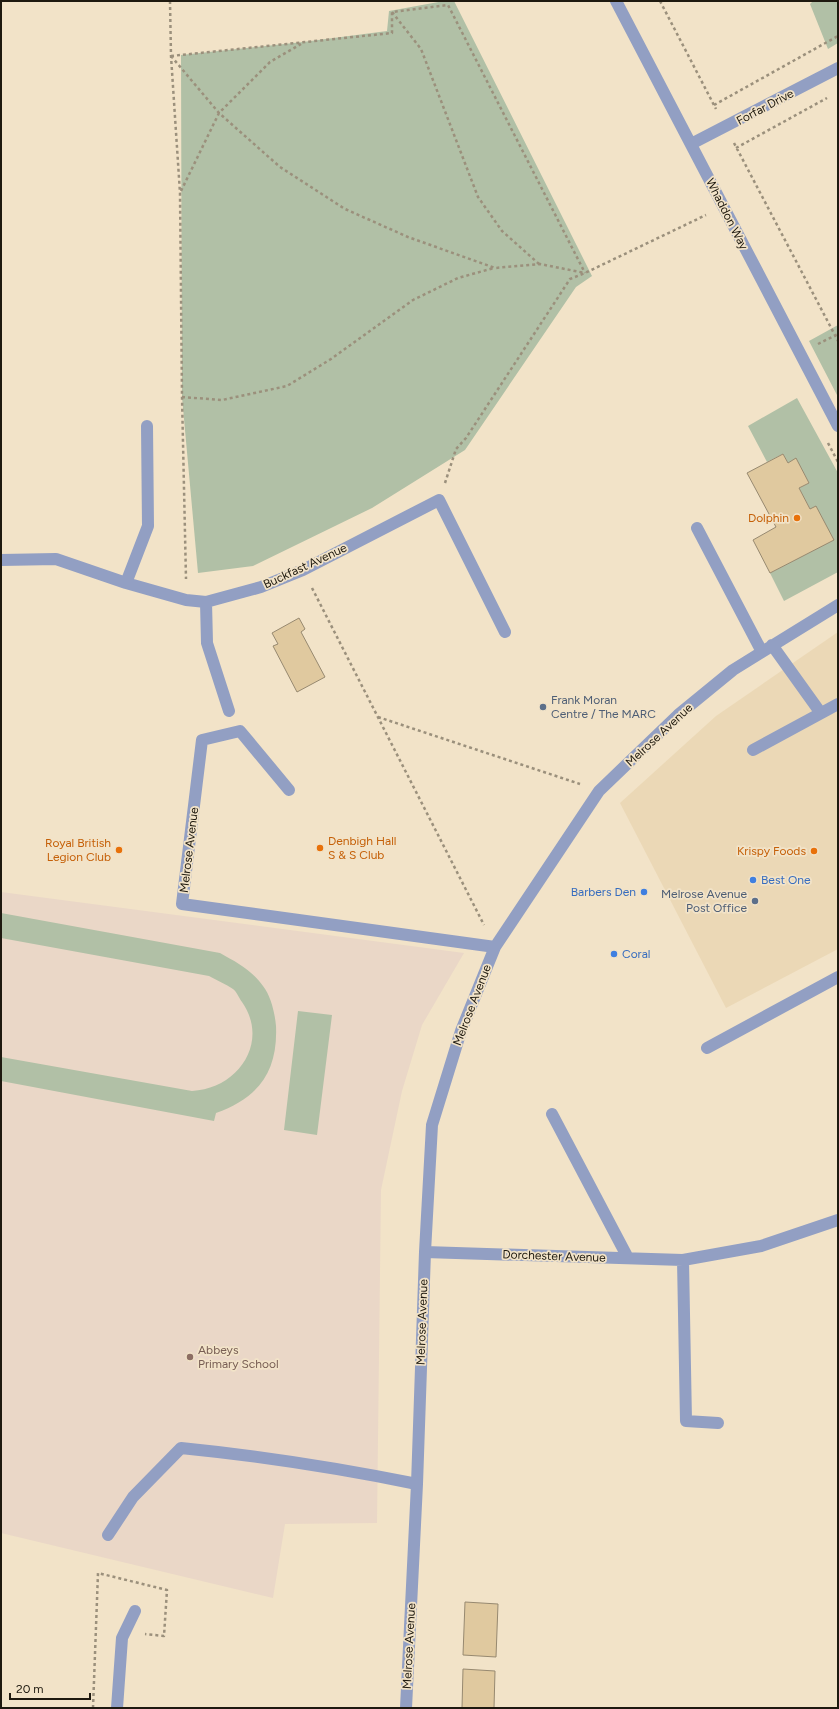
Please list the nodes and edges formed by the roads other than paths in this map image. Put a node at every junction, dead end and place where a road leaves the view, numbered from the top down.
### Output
1 (616, 1) edge
2 (838, 68) edge
3 (691, 144) junction
4 (147, 426) dead end
5 (838, 426) edge
6 (697, 528) dead end
7 (1, 560) edge
8 (126, 583) junction
9 (206, 602) junction
10 (838, 605) edge
11 (505, 632) dead end
12 (767, 648) junction
13 (838, 704) edge
14 (229, 711) dead end
15 (820, 712) junction
16 (753, 750) dead end
17 (289, 790) dead end
18 (495, 947) junction
19 (838, 977) edge
20 (707, 1048) dead end
21 (552, 1114) dead end
22 (837, 1223) edge
23 (425, 1252) junction
24 (628, 1258) junction
25 (684, 1260) junction
26 (718, 1423) dead end
27 (417, 1484) junction
28 (108, 1535) dead end
29 (134, 1611) dead end
30 (117, 1708) edge
31 (406, 1708) edge

1 - 3 street, Whaddon Way
2 - 3 street, Forfar Drive
3 - 5 street, Whaddon Way
4 - 8 street
6 - 12 street
7 - 8 street, Buckfast Avenue
8 - 9 street, Buckfast Avenue
9 - 11 street, Buckfast Avenue
9 - 14 street
10 - 12 street, Melrose Avenue
12 - 15 street
12 - 18 street, Melrose Avenue
13 - 15 street
15 - 16 street
17 - 18 street, Melrose Avenue
18 - 23 street, Melrose Avenue
19 - 20 street
21 - 24 street
22 - 25 street, Dorchester Avenue
23 - 24 street, Dorchester Avenue
23 - 27 street, Melrose Avenue
24 - 25 street, Dorchester Avenue
25 - 26 street
27 - 28 street
27 - 31 street, Melrose Avenue
29 - 30 street

